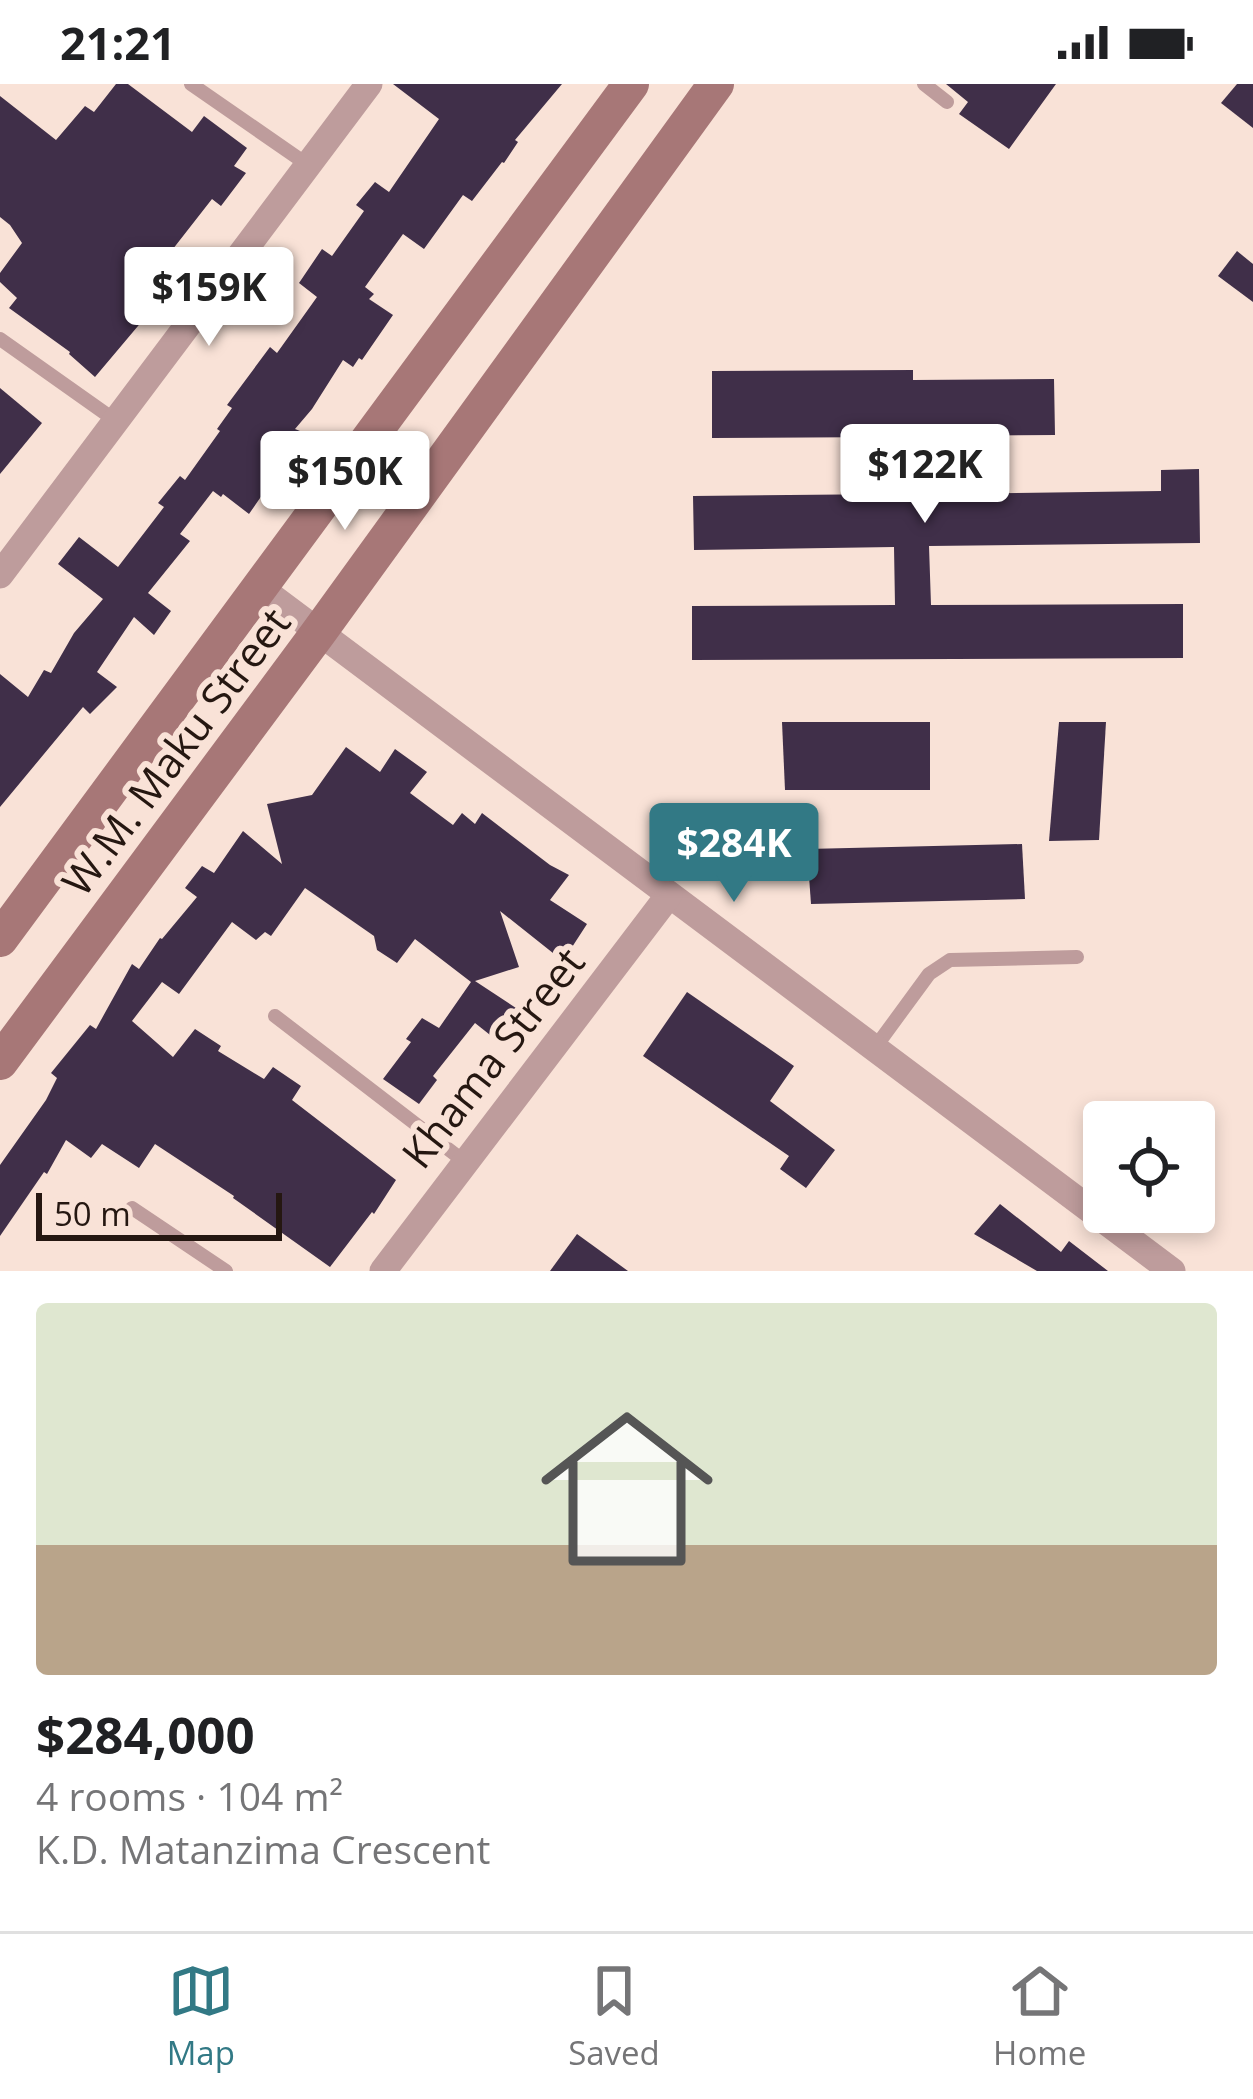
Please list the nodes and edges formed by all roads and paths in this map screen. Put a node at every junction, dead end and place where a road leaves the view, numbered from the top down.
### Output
1 (191, 84) edge
2 (369, 84) edge
3 (631, 84) edge
4 (716, 84) edge
5 (924, 84) edge
6 (947, 102) dead end
7 (308, 165) junction
8 (0, 339) edge
9 (116, 421) junction
10 (0, 575) edge
11 (260, 588) junction
12 (319, 632) junction
13 (669, 896) junction
14 (0, 939) edge
15 (1077, 957) dead end
16 (275, 1016) dead end
17 (874, 1049) junction
18 (0, 1062) edge
19 (465, 1162) junction
20 (132, 1208) dead end
21 (226, 1271) edge
22 (383, 1271) edge
23 (1172, 1271) edge

1 - 7 lane
2 - 7 street
3 - 11 street, W.M. Maku Street
4 - 12 street, W.M. Maku Street
5 - 6 lane
7 - 9 street
8 - 9 lane
9 - 10 street
11 - 12 street
11 - 14 street, W.M. Maku Street
12 - 13 street
12 - 18 street, W.M. Maku Street
13 - 17 street
13 - 19 street, Khama Street
15 - 17 lane
16 - 19 lane
17 - 23 street
19 - 22 street, Khama Street
20 - 21 lane

